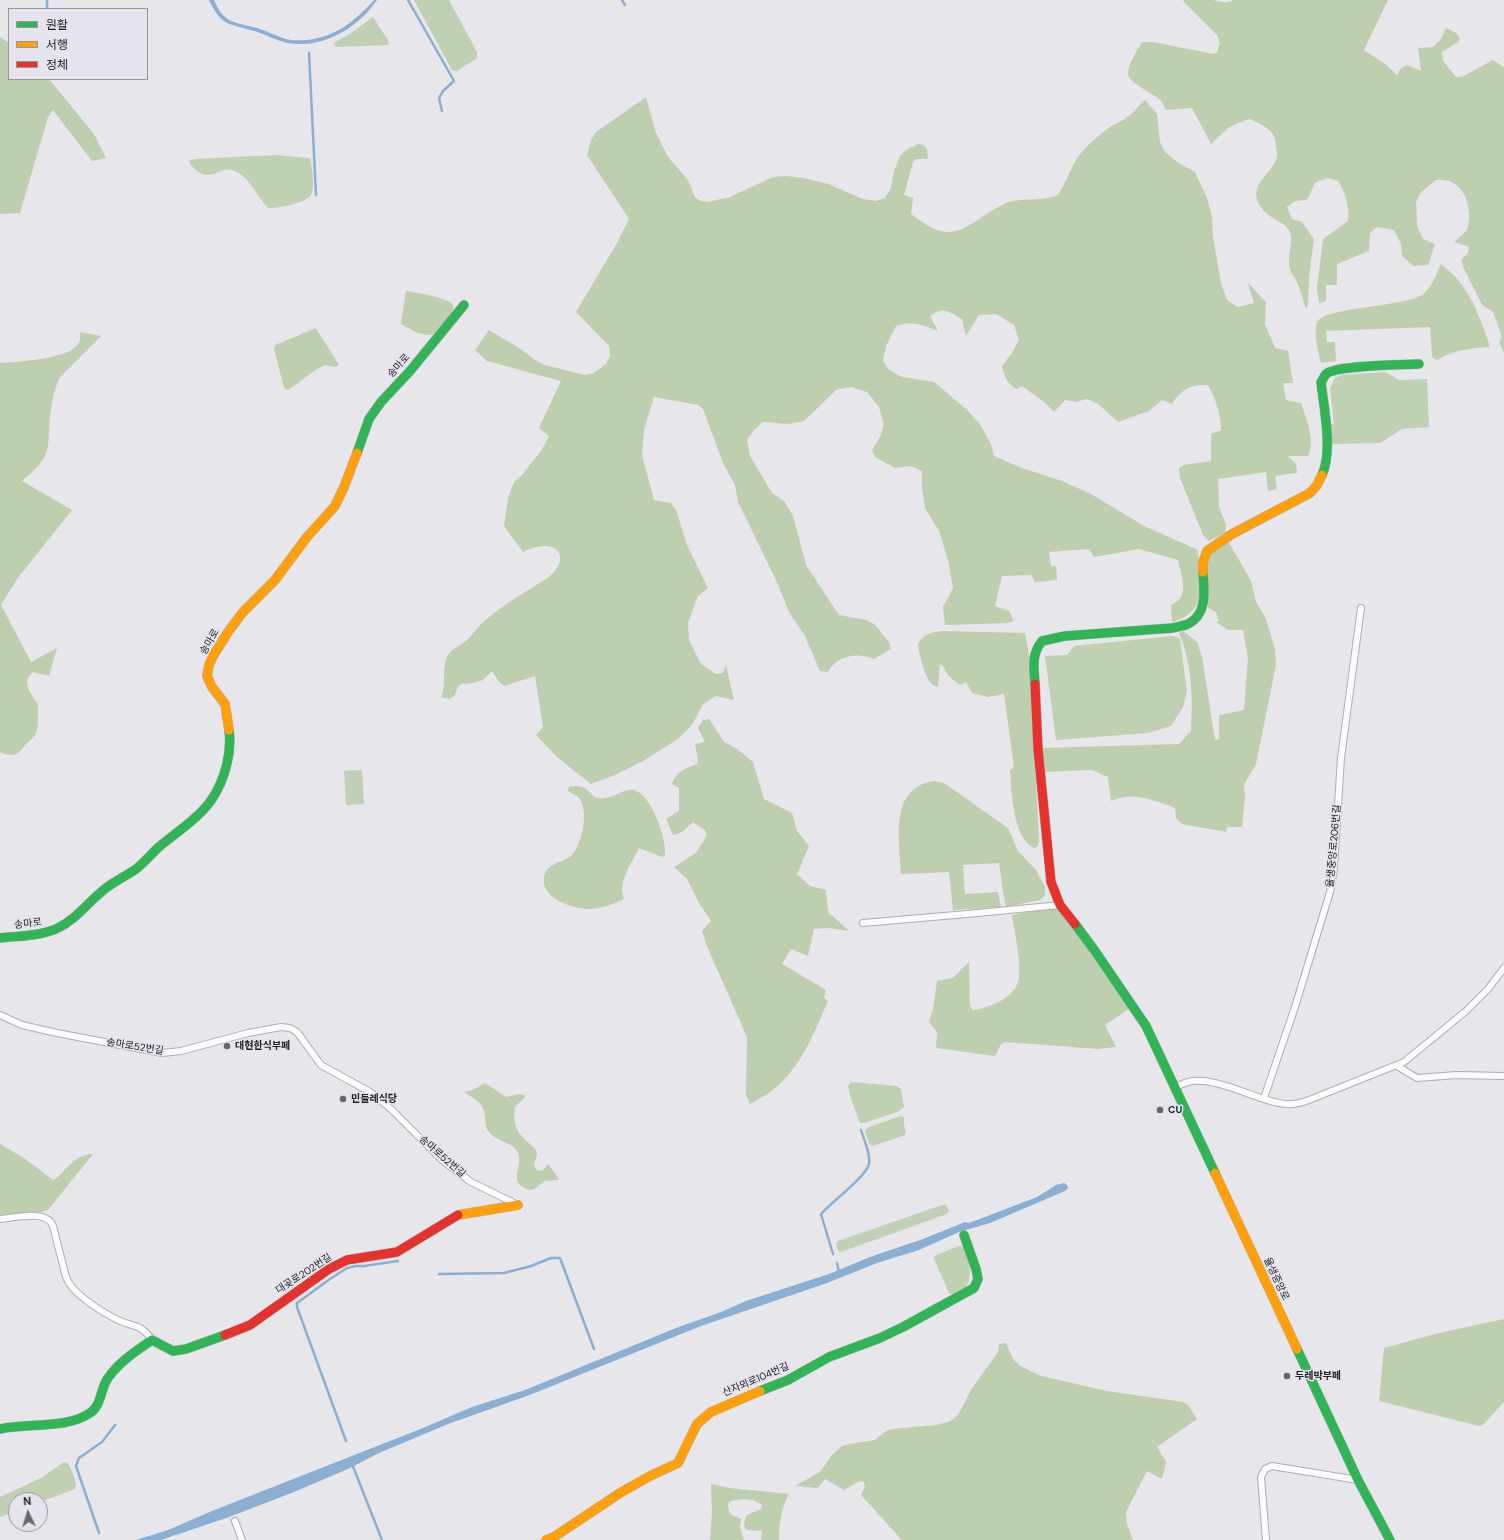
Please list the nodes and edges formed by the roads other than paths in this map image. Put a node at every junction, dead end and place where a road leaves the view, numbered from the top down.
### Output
1 (464, 305) dead end
2 (1419, 364) dead end
3 (1361, 608) dead end
4 (1060, 905) junction
5 (863, 923) dead end
6 (0, 938) edge
7 (1504, 968) edge
8 (0, 1015) edge
9 (1397, 1066) junction
10 (1504, 1076) edge
11 (1174, 1088) junction
12 (1264, 1098) junction
13 (518, 1206) joint
14 (0, 1219) edge
15 (964, 1235) dead end
16 (152, 1340) junction
17 (0, 1429) edge
18 (1358, 1480) junction
19 (235, 1521) dead end
20 (242, 1540) edge
21 (546, 1540) edge
22 (1266, 1540) edge
23 (1390, 1540) edge

1 - 6 street, 송마로
2 - 4 street, 율생중앙로
3 - 12 street, 율생중앙로206번길
4 - 5 street
4 - 11 street, 율생중앙로
7 - 9 street
8 - 13 street, 송마로52번길
9 - 10 street
9 - 12 street
11 - 12 street
11 - 18 street, 율생중앙로
13 - 16 street, 대곶로202번길
14 - 16 street, 대곶로202번길
15 - 21 street, 산자뫼로104번길
16 - 17 street
18 - 22 street
18 - 23 street, 율생중앙로
19 - 20 street

